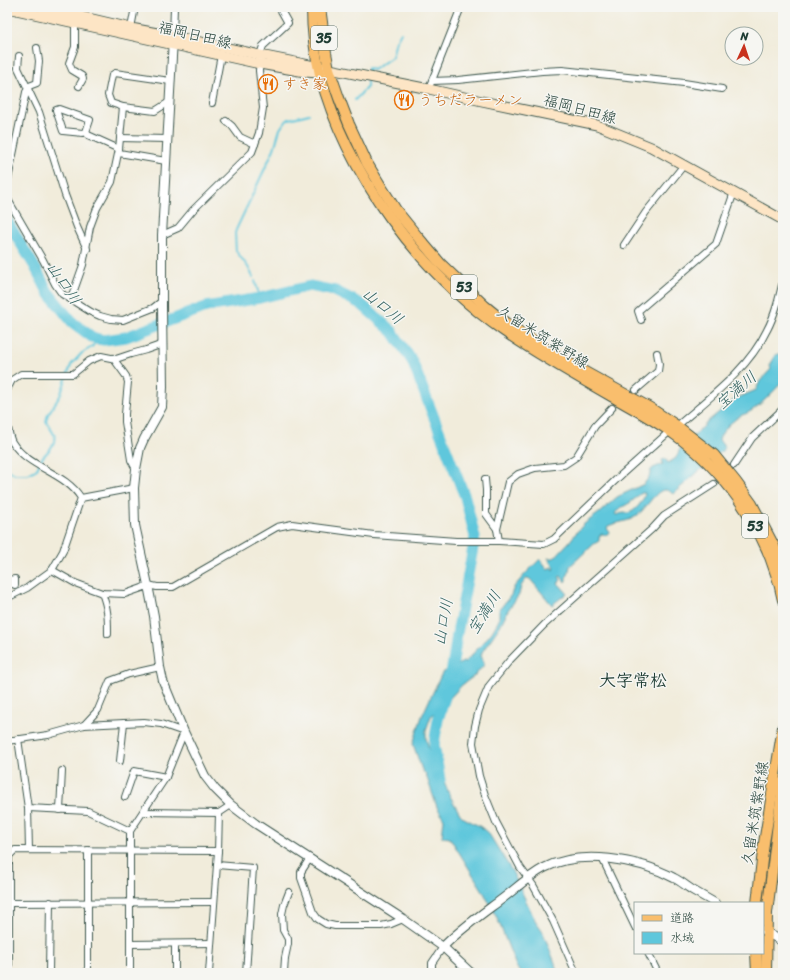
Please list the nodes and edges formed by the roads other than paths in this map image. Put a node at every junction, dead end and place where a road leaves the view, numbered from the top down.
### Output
1 (41, 7) edge
2 (135, 7) edge
3 (174, 7) edge
4 (279, 7) edge
5 (312, 7) edge
6 (320, 7) edge
7 (461, 7) edge
8 (7, 8) edge
9 (76, 15) edge
10 (131, 28) junction
11 (173, 40) junction
12 (37, 48) dead end
13 (222, 55) junction
14 (19, 56) dead end
15 (260, 59) junction
16 (322, 69) junction
17 (170, 81) junction
18 (431, 84) junction
19 (79, 86) dead end
20 (722, 88) dead end
21 (28, 89) junction
22 (169, 102) junction
23 (212, 103) dead end
24 (123, 107) junction
25 (226, 121) dead end
26 (86, 132) junction
27 (120, 138) junction
28 (167, 139) junction
29 (255, 144) junction
30 (119, 151) junction
31 (166, 162) junction
32 (684, 165) junction
33 (7, 184) edge
34 (734, 192) junction
35 (7, 198) edge
36 (783, 220) edge
37 (162, 235) junction
38 (624, 245) dead end
39 (87, 249) junction
40 (783, 281) edge
41 (71, 299) junction
42 (162, 303) junction
43 (641, 320) dead end
44 (163, 341) junction
45 (657, 353) dead end
46 (113, 358) junction
47 (7, 390) edge
48 (636, 390) dead end
49 (612, 408) dead end
50 (783, 409) edge
51 (7, 424) edge
52 (676, 430) junction
53 (9, 441) edge
54 (710, 458) junction
55 (734, 465) dead end
56 (136, 468) junction
57 (486, 479) dead end
58 (714, 484) dead end
59 (134, 488) junction
60 (81, 498) junction
61 (497, 529) junction
62 (498, 541) junction
63 (783, 569) edge
64 (52, 570) junction
65 (7, 580) edge
66 (7, 584) edge
67 (148, 585) junction
68 (102, 593) junction
69 (8, 598) edge
70 (783, 600) edge
71 (108, 634) dead end
72 (160, 667) junction
73 (124, 723) junction
74 (84, 725) junction
75 (783, 727) edge
76 (184, 732) junction
77 (18, 739) junction
78 (7, 741) edge
79 (120, 761) dead end
80 (62, 771) dead end
81 (166, 777) junction
82 (783, 782) edge
83 (125, 797) dead end
84 (231, 805) junction
85 (28, 808) junction
86 (60, 810) junction
87 (143, 812) junction
88 (219, 813) junction
89 (130, 831) junction
90 (28, 850) junction
91 (88, 850) junction
92 (129, 850) junction
93 (218, 851) junction
94 (310, 858) junction
95 (602, 858) junction
96 (217, 865) junction
97 (526, 880) junction
98 (289, 892) dead end
99 (130, 901) junction
100 (50, 902) junction
101 (88, 902) junction
102 (214, 902) junction
103 (714, 902) edge
104 (758, 902) edge
105 (8, 903) edge
106 (403, 919) junction
107 (634, 925) edge
108 (764, 931) edge
109 (783, 942) edge
110 (211, 943) junction
111 (130, 944) junction
112 (175, 944) junction
113 (443, 947) junction
114 (648, 954) edge
115 (756, 954) edge
116 (9, 973) edge
117 (49, 973) edge
118 (88, 973) edge
119 (130, 973) edge
120 (175, 973) edge
121 (209, 973) edge
122 (246, 973) edge
123 (284, 973) edge
124 (432, 973) edge
125 (471, 973) edge
126 (576, 973) edge
127 (658, 973) edge
128 (757, 973) edge
129 (766, 973) edge

1 - 9 main road, 福岡日田線
2 - 10 street
3 - 11 street
4 - 15 street
5 - 16 main road, 35
6 - 16 main road, 35
7 - 18 street
8 - 9 main road, 福岡日田線
9 - 10 main road, 福岡日田線
9 - 11 main road, 福岡日田線
9 - 19 street
10 - 11 main road, 福岡日田線
11 - 13 main road, 福岡日田線
11 - 15 main road, 福岡日田線
11 - 17 street
12 - 21 street
13 - 15 main road, 福岡日田線
13 - 23 street
14 - 21 street
15 - 16 main road, 福岡日田線
15 - 29 street
16 - 18 main road, 福岡日田線
16 - 52 main road, 久留米筑紫野線 / 53
17 - 22 street
17 - 24 street
18 - 20 street
18 - 32 main road, 福岡日田線
21 - 33 street
21 - 39 street
22 - 24 street
22 - 28 street
24 - 27 street
25 - 29 street
26 - 26 street
26 - 30 street
27 - 28 street
27 - 30 street
28 - 31 street
29 - 37 street
30 - 31 street
30 - 39 street
31 - 37 street
32 - 34 main road, 福岡日田線
32 - 38 street
34 - 36 main road, 福岡日田線
34 - 43 street
35 - 41 street
37 - 42 street
39 - 41 street
40 - 52 street
41 - 42 street
42 - 44 street
44 - 46 street
44 - 56 street
45 - 48 street
46 - 47 street
46 - 56 street
49 - 61 street
50 - 55 street
51 - 53 street
52 - 54 main road, 久留米筑紫野線 / 53
52 - 62 street
53 - 60 street
54 - 63 main road, 久留米筑紫野線 / 53
54 - 70 main road, 久留米筑紫野線 / 53
56 - 59 street
57 - 61 street
58 - 97 street
59 - 60 street
59 - 67 street
60 - 64 street
61 - 62 street
62 - 67 street
64 - 68 street
64 - 69 street
65 - 66 street
67 - 68 street
67 - 72 street
68 - 71 street
72 - 74 street
72 - 76 street
73 - 74 street
73 - 76 street
73 - 79 street
74 - 77 street
75 - 104 main road, 久留米筑紫野線
76 - 81 street
76 - 84 street
77 - 78 street
77 - 85 street
80 - 86 street
81 - 83 street
81 - 87 street
82 - 108 main road, 久留米筑紫野線
84 - 88 street
84 - 94 street
85 - 86 street
85 - 90 street
86 - 89 street
87 - 88 street
87 - 89 street
88 - 93 street
89 - 92 street
90 - 91 street
90 - 105 street
91 - 92 street
91 - 101 street
92 - 93 street
92 - 99 street
93 - 96 street
94 - 106 street
94 - 106 street
95 - 97 street
95 - 103 street
95 - 107 street
96 - 102 street
96 - 122 street
97 - 113 street
97 - 126 street
98 - 123 street
99 - 101 street
99 - 102 street
99 - 111 street
100 - 101 street
100 - 105 street
100 - 117 street
101 - 118 street
102 - 110 street
105 - 116 street
106 - 113 street
108 - 109 street
108 - 129 main road, 久留米筑紫野線
110 - 112 street
110 - 121 street
111 - 112 street
111 - 119 street
112 - 120 street
113 - 124 street
113 - 125 street
114 - 127 street
115 - 128 main road

